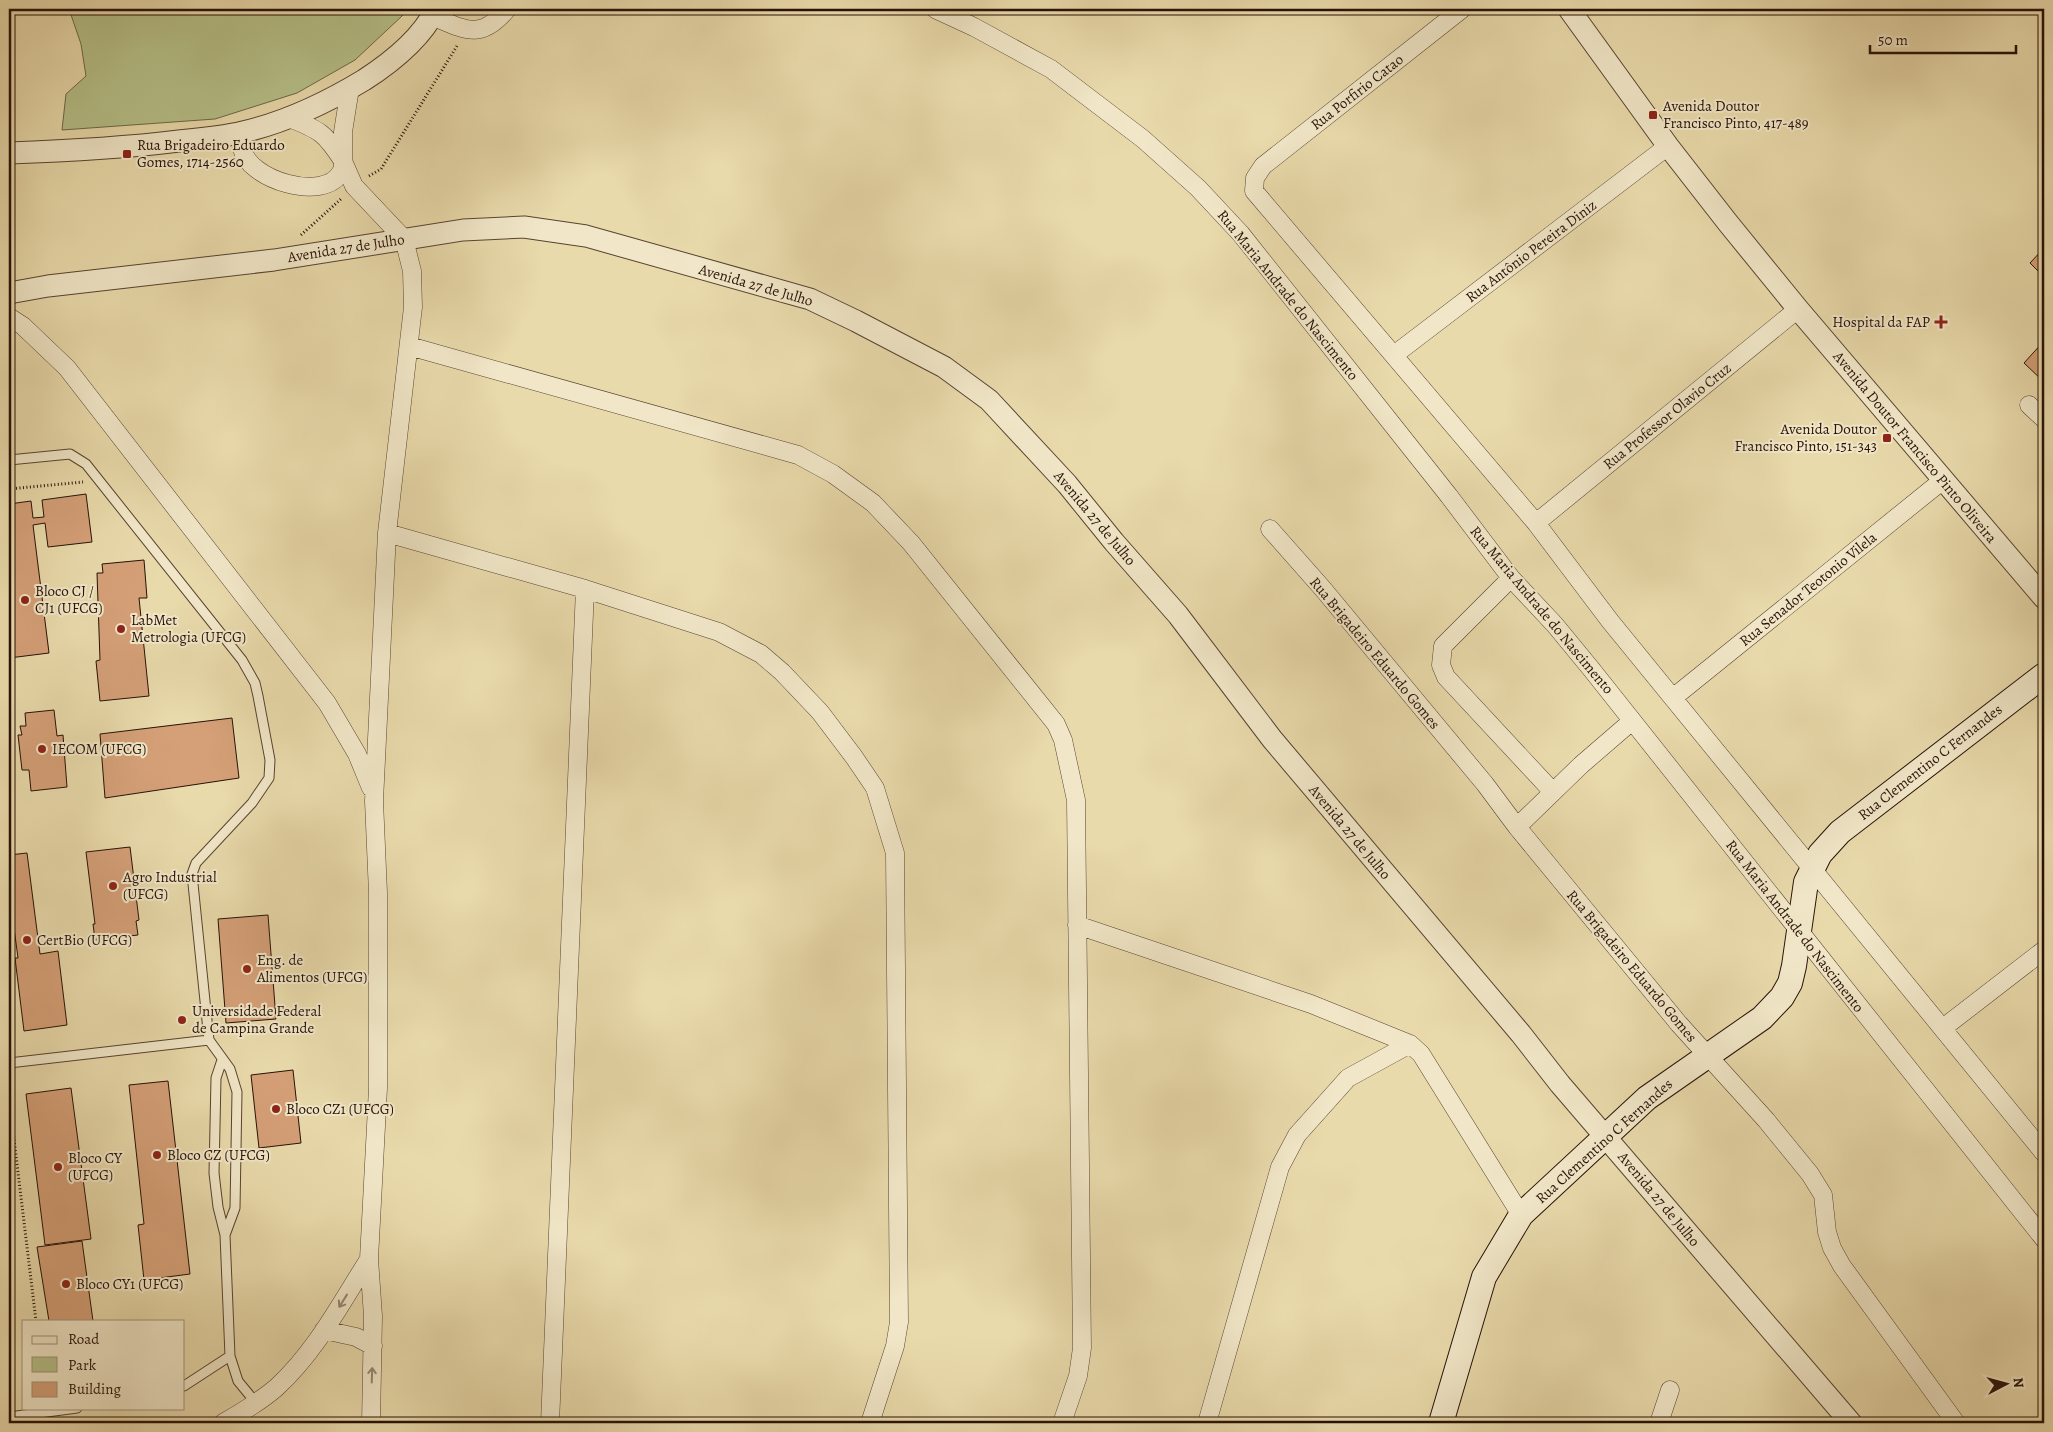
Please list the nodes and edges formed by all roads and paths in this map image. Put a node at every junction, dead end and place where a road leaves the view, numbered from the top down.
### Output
1 (507, 9) edge
2 (934, 9) edge
3 (1462, 9) edge
4 (1569, 9) edge
5 (434, 12) edge
6 (467, 30) junction
7 (350, 88) junction
8 (289, 118) junction
9 (242, 132) junction
10 (1668, 146) junction
11 (9, 153) edge
12 (343, 161) junction
13 (354, 186) junction
14 (404, 238) junction
15 (274, 260) junction
16 (9, 293) edge
17 (1798, 309) junction
18 (9, 317) edge
19 (409, 346) junction
20 (1394, 356) junction
21 (2028, 405) dead end
22 (2044, 419) edge
23 (9, 460) edge
24 (1943, 480) junction
25 (100, 481) junction
26 (9, 489) edge
27 (1536, 524) junction
28 (1270, 529) dead end
29 (387, 533) junction
30 (1511, 578) junction
31 (584, 589) junction
32 (2044, 598) edge
33 (2044, 674) edge
34 (1674, 697) junction
35 (1632, 721) junction
36 (1552, 792) junction
37 (374, 801) junction
38 (1517, 827) junction
39 (9, 836) edge
40 (9, 841) edge
41 (1814, 866) junction
42 (1800, 919) junction
43 (1077, 925) junction
44 (2044, 950) edge
45 (9, 1026) edge
46 (1943, 1028) junction
47 (209, 1040) junction
48 (1410, 1044) junction
49 (9, 1047) edge
50 (1707, 1056) junction
51 (222, 1060) junction
52 (9, 1063) edge
53 (9, 1098) edge
54 (1606, 1137) junction
55 (2044, 1153) edge
56 (1521, 1215) junction
57 (225, 1235) junction
58 (2044, 1239) edge
59 (369, 1259) junction
60 (36, 1320) edge
61 (324, 1330) junction
62 (373, 1346) junction
63 (230, 1356) junction
64 (185, 1385) edge
65 (1670, 1390) dead end
66 (256, 1404) junction
67 (62, 1410) edge
68 (9, 1417) edge
69 (223, 1423) edge
70 (371, 1423) edge
71 (550, 1423) edge
72 (870, 1423) edge
73 (1062, 1423) edge
74 (1207, 1423) edge
75 (1441, 1423) edge
76 (1659, 1423) edge
77 (1852, 1423) edge
78 (1956, 1423) edge

1 - 6 street
2 - 30 street, Rua Maria Andrade do Nascimento
3 - 20 street, Rua Porfirio Catao
4 - 10 street, Avenida Doutor Francisco Pinto Oliveira
5 - 6 street
5 - 7 street
6 - 13 path
7 - 8 street
7 - 12 street
8 - 9 street
8 - 12 street
9 - 11 street
9 - 12 street
10 - 17 street, Avenida Doutor Francisco Pinto Oliveira
10 - 20 street, Rua Antônio Pereira Diniz
12 - 13 street
13 - 14 street
13 - 15 path
14 - 15 street, Avenida 27 de Julho
14 - 19 street
14 - 54 street, Avenida 27 de Julho
15 - 16 street, Avenida 27 de Julho
17 - 24 street, Avenida Doutor Francisco Pinto Oliveira
17 - 27 street, Rua Professor Olavio Cruz
18 - 37 street
19 - 29 street
19 - 43 street
20 - 27 street
21 - 22 street
23 - 25 lane
24 - 32 street, Avenida Doutor Francisco Pinto Oliveira
24 - 34 street, Rua Senador Teotonio Vilela
25 - 26 path
25 - 47 lane
27 - 34 street
28 - 38 street, Rua Brigadeiro Eduardo Gomes
29 - 31 street
29 - 37 street
30 - 35 street, Rua Maria Andrade do Nascimento
30 - 36 street
31 - 71 street
31 - 72 street
33 - 41 main road, Rua Clementino C Fernandes
34 - 41 street
35 - 36 street
35 - 42 street, Rua Maria Andrade do Nascimento
36 - 38 street
37 - 59 street
38 - 50 street, Rua Brigadeiro Eduardo Gomes
39 - 40 path
41 - 42 main road, Rua Clementino C Fernandes
41 - 46 street
42 - 50 main road, Rua Clementino C Fernandes
42 - 58 street, Rua Maria Andrade do Nascimento
43 - 48 street
43 - 73 street
44 - 46 street
45 - 49 path
46 - 55 street
47 - 51 lane
47 - 52 lane
48 - 56 street
48 - 74 street
50 - 54 main road, Rua Clementino C Fernandes
50 - 78 street, Rua Brigadeiro Eduardo Gomes
51 - 57 lane
51 - 57 lane
53 - 60 path
54 - 56 main road, Rua Clementino C Fernandes
54 - 77 street, Avenida 27 de Julho
56 - 75 main road, Rua Clementino C Fernandes
57 - 63 lane
59 -> 61 street
59 - 62 street
61 - 62 street
61 - 66 street
70 -> 62 street
63 - 64 lane
63 - 66 lane
65 - 76 street
66 - 69 street
67 - 68 lane

